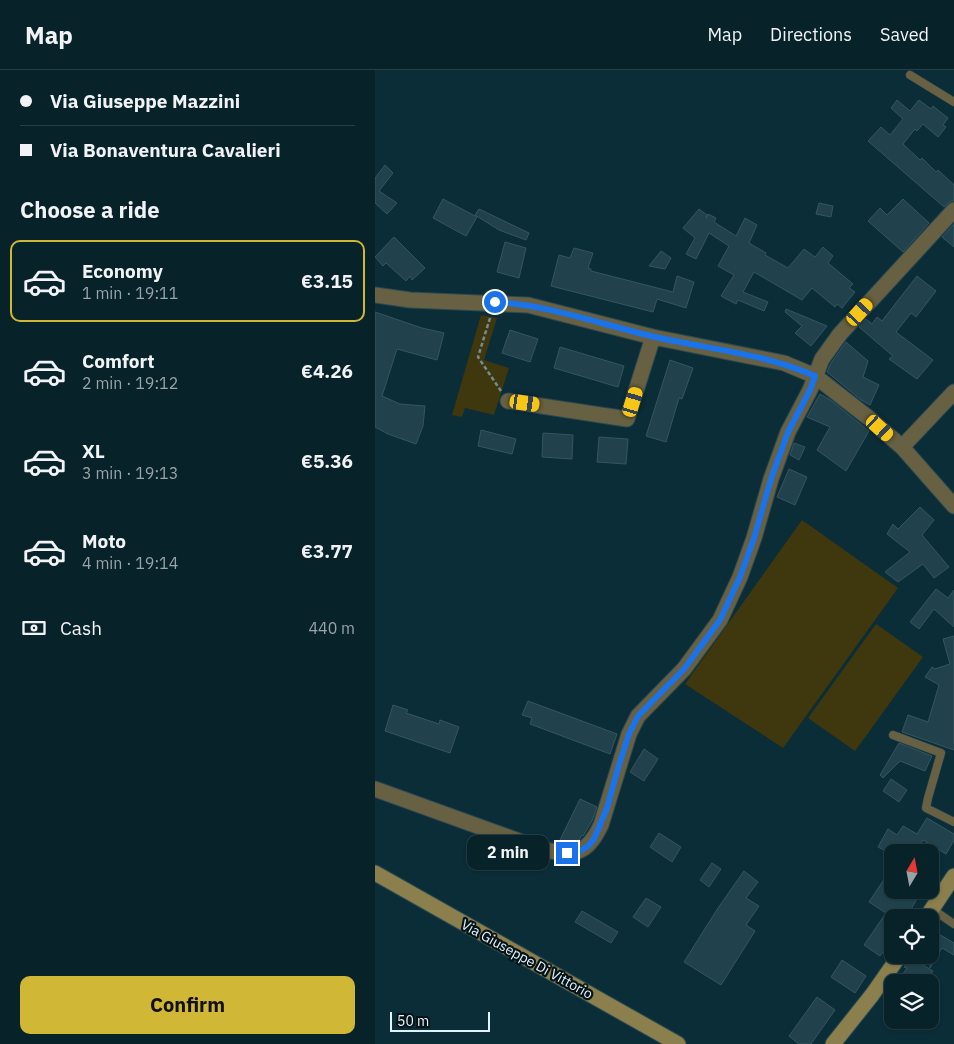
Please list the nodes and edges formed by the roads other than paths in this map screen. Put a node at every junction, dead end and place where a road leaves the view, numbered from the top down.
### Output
1 (910, 75) dead end
2 (954, 102) edge
3 (954, 210) edge
4 (375, 295) edge
5 (653, 337) junction
6 (815, 376) junction
7 (954, 392) edge
8 (507, 401) road end
9 (902, 448) junction
10 (954, 506) edge
11 (893, 735) dead end
12 (375, 789) edge
13 (954, 822) edge
14 (375, 873) edge
15 (954, 876) edge
16 (932, 909) edge
17 (939, 917) edge
18 (954, 924) edge
19 (894, 964) edge
20 (678, 1044) edge
21 (833, 1044) edge

1 - 2 lane
3 - 6 street
4 - 5 street
5 - 6 street
5 - 8 street
6 - 9 street
6 - 12 street
7 - 9 street
9 - 10 street
11 - 13 lane
14 - 20 main road, Via Giuseppe Di Vittorio
15 - 16 main road
17 - 18 lane
19 - 21 main road

